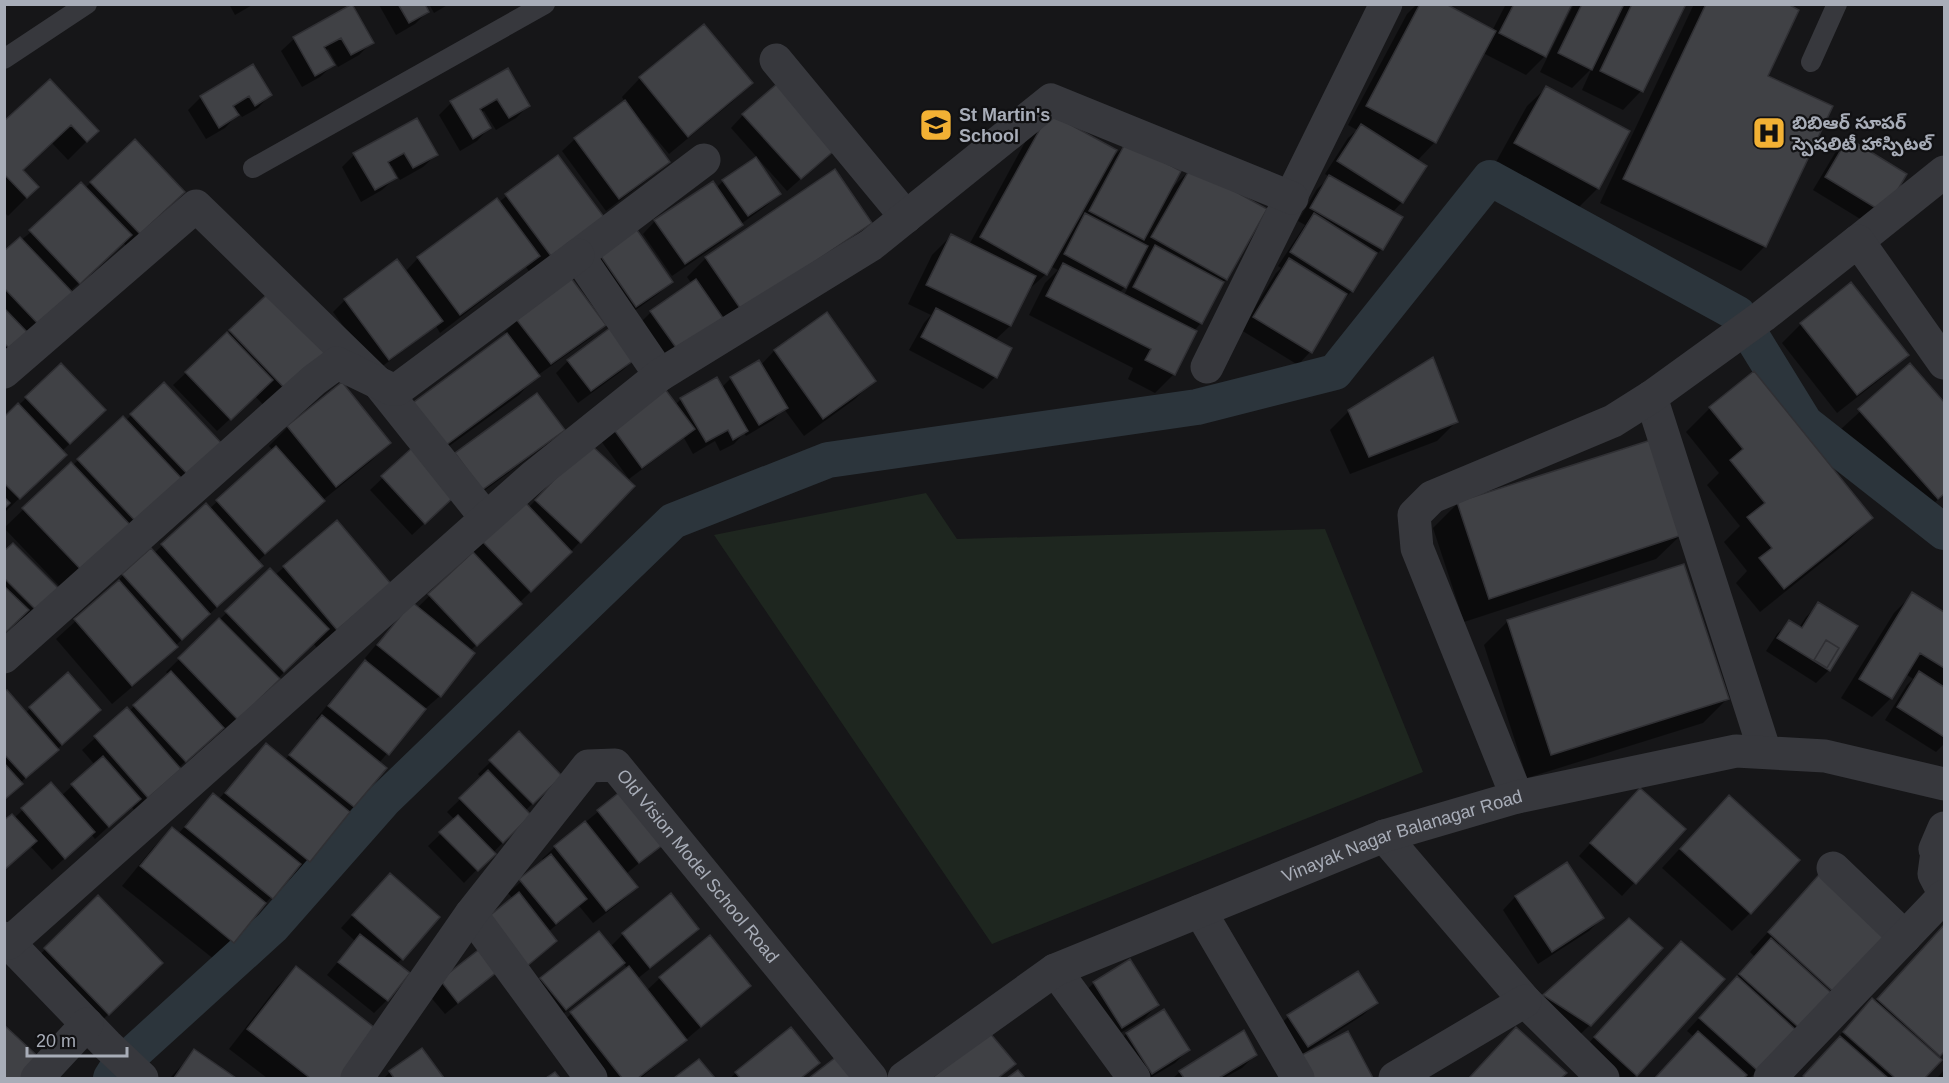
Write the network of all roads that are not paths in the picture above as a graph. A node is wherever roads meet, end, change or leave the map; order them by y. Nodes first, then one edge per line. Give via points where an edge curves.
1 (87, 4) edge
2 (545, 4) edge
3 (1386, 4) edge
4 (1837, 4) edge
5 (62, 11) edge
6 (4, 59) edge
7 (776, 60) dead end
8 (1811, 62) dead end
9 (704, 160) dead end
10 (253, 168) dead end
11 (1944, 172) edge
12 (1292, 198) junction
13 (906, 217) junction
14 (1858, 241) junction
15 (578, 255) junction
16 (1944, 363) edge
17 (1207, 368) dead end
18 (4, 372) edge
19 (660, 375) junction
20 (380, 385) junction
21 (1651, 397) junction
22 (486, 518) junction
23 (4, 657) edge
24 (1765, 752) junction
25 (1944, 784) edge
26 (1517, 797) junction
27 (1944, 828) edge
28 (1384, 836) junction
29 (1833, 868) dead end
30 (1944, 894) edge
31 (1200, 911) junction
32 (471, 914) junction
33 (1905, 937) junction
34 (7, 940) edge
35 (1055, 970) junction
36 (1525, 1001) junction
37 (97, 1035) junction
38 (37, 1078) edge
39 (142, 1078) edge
40 (357, 1078) edge
41 (591, 1078) edge
42 (871, 1078) edge
43 (904, 1078) edge
44 (1134, 1078) edge
45 (1298, 1078) edge
46 (1395, 1078) edge
47 (1602, 1078) edge
48 (1770, 1078) edge

1 - 5 lane
2 - 10 lane
3 - 12 street
4 - 8 lane
5 - 6 lane
7 - 13 street
9 - 15 street
11 - 14 street
12 - 13 street via 1051,100
12 - 17 street
13 - 19 street via 871,245
14 - 16 street
14 - 21 street
15 - 19 street
15 - 20 street via 398,389
18 - 20 street via 196,206
19 - 22 street
20 - 22 street
20 - 23 street via 337,363
21 - 24 street
21 - 26 street via 1613,421 1432,497 1414,515 1418,548
22 - 34 street
24 - 25 street, Vinayak Nagar Balanagar Road via 1825,756
24 - 26 street, Vinayak Nagar Balanagar Road via 1736,750
26 - 28 street, Vinayak Nagar Balanagar Road
27 - 30 street via 1935,849 1934,874
28 - 31 street, Vinayak Nagar Balanagar Road
28 - 36 street
29 - 33 street
30 - 33 street
31 - 35 street, Vinayak Nagar Balanagar Road
31 - 45 street
32 - 40 street
32 - 41 street
32 - 42 street, Old Vision Model School Road via 588,766 615,765
33 - 48 street
34 - 37 street
35 - 43 street, Vinayak Nagar Balanagar Road
35 - 44 street
36 - 46 street
36 - 47 street
37 - 38 street
37 - 39 street

